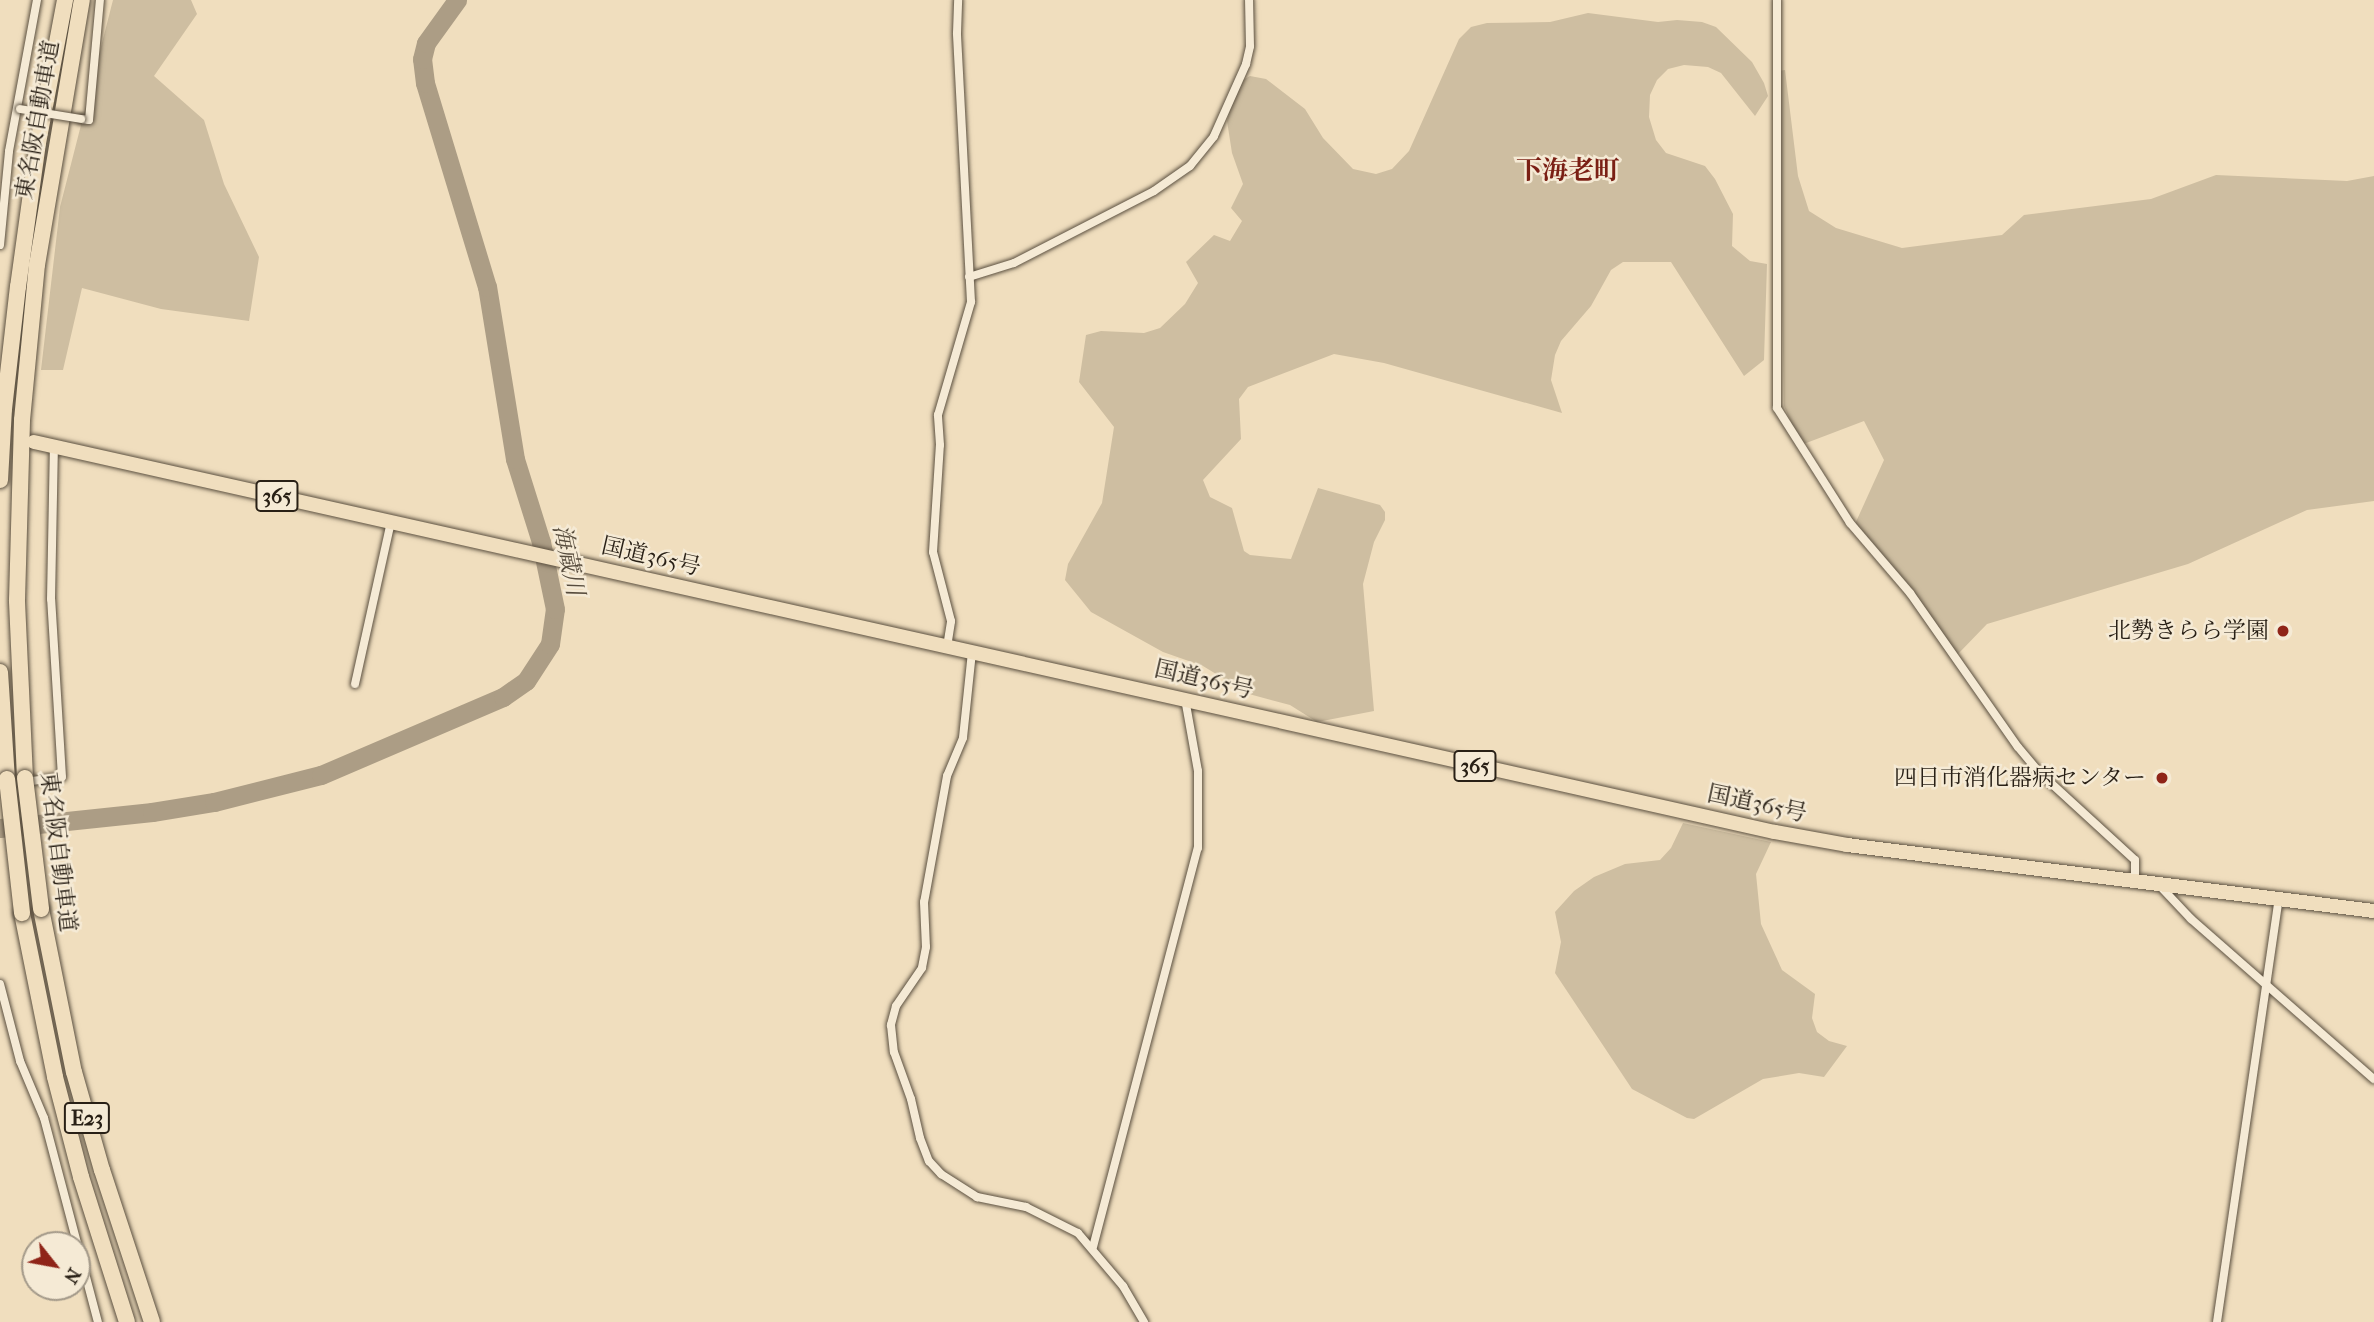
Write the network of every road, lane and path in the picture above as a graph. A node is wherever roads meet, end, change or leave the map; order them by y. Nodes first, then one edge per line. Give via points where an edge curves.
1 (37, 0) edge
2 (65, 0) edge
3 (82, 0) edge
4 (100, 0) edge
5 (958, 0) edge
6 (1249, 0) edge
7 (1777, 0) edge
8 (18, 109) junction
9 (0, 245) edge
10 (968, 277) junction
11 (34, 442) dead end
12 (54, 446) junction
13 (0, 481) edge
14 (391, 522) junction
15 (947, 647) junction
16 (972, 652) junction
17 (0, 672) edge
18 (355, 684) dead end
19 (1185, 699) junction
20 (3, 782) edge
21 (2134, 879) junction
22 (2156, 881) junction
23 (2278, 897) junction
24 (2374, 911) edge
25 (2264, 983) junction
26 (0, 984) edge
27 (2374, 1079) edge
28 (1093, 1247) junction
29 (98, 1322) edge
30 (127, 1322) edge
31 (152, 1322) edge
32 (1144, 1322) edge
33 (2217, 1322) edge

1 - 8 street
2 - 13 highway, 東名阪自動車道 via 18,286
3 - 31 highway, 東名阪自動車道 / E23, bridge via 37,265 22,420 17,600 25,778 41,909 74,1072
4 - 8 street, bridge via 89,120
5 - 10 street
6 - 10 street via 1246,64 1214,136 1190,166 1154,191 1014,263
7 - 21 street via 1777,408 1839,507 1910,593 2018,747 2040,774 2135,860
8 - 9 street
10 - 15 street via 971,302 938,415 933,552 951,621
11 - 12 highway, 国道365号 / 365
12 - 14 highway, 国道365号 / 365
12 - 20 street via 51,599 62,777
14 - 15 highway, 国道365号 / 365
14 - 18 street
15 - 16 highway, 国道365号 / 365
16 - 19 highway, 国道365号 / 365
16 - 28 street via 962,738 947,776 924,902 922,968 896,1006 891,1025 894,1052 920,1138 929,1161 941,1174 977,1197 1048,1216
17 - 20 highway, 東名阪自動車道 / E23
19 - 21 highway, 国道365号 / 365 via 1776,832 1847,845
19 - 28 street via 1198,771 1198,848
20 - 30 highway, 東名阪自動車道 / E23, bridge via 22,913 55,1077
21 - 22 highway, 国道365号 / 365
22 - 23 highway, 国道365号 / 365
22 - 25 street via 2191,919
23 - 24 highway, 国道365号 / 365
23 - 25 street
25 - 27 street
25 - 33 street
26 - 29 street via 20,1062 44,1118
28 - 32 street

